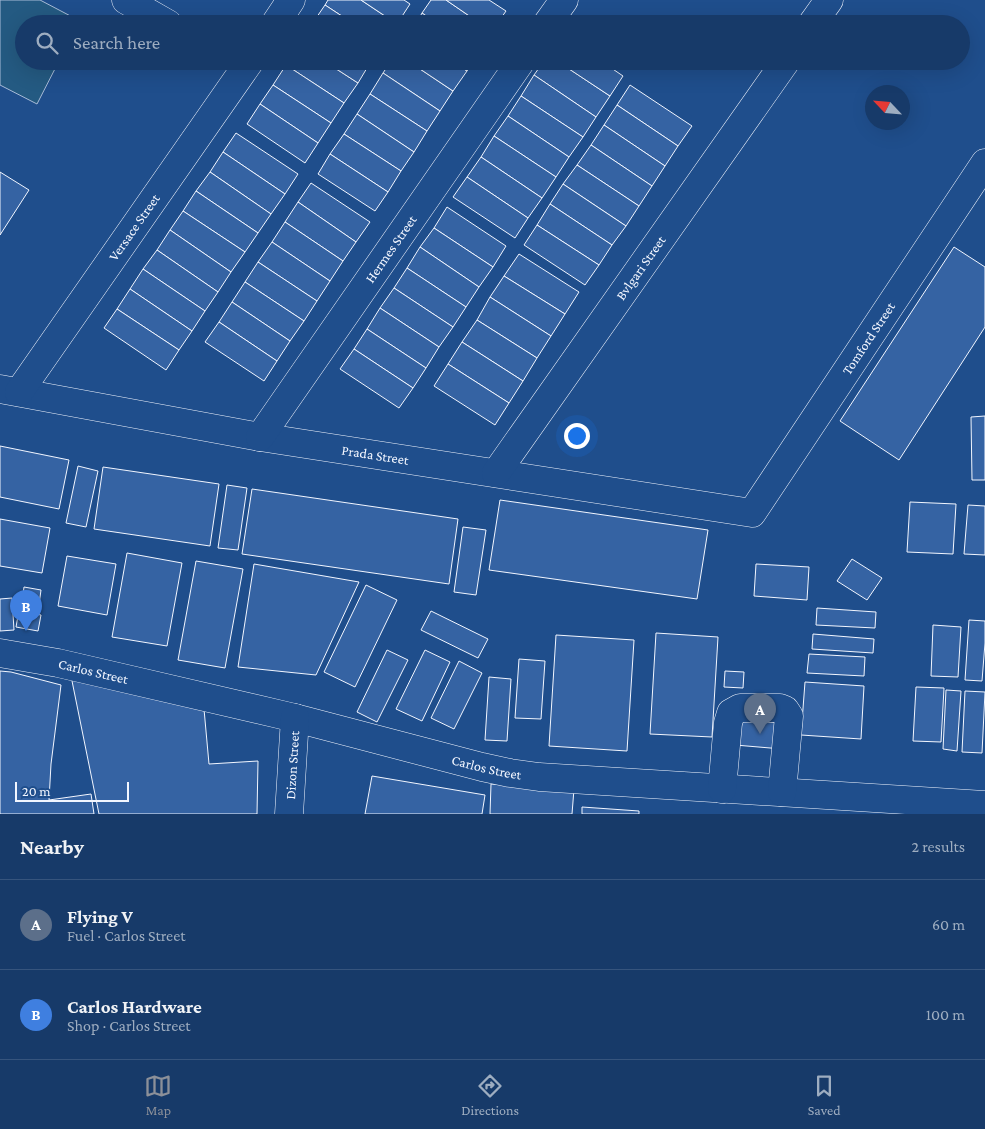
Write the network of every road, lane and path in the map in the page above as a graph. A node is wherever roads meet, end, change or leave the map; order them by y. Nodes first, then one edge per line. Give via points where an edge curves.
1 (126, 0) edge
2 (291, 0) edge
3 (564, 0) edge
4 (829, 0) edge
5 (152, 15) edge
6 (281, 15) edge
7 (553, 15) edge
8 (818, 15) edge
9 (240, 70) edge
10 (515, 70) edge
11 (780, 70) edge
12 (985, 163) edge
13 (9, 391) edge
14 (260, 437) junction
15 (496, 473) junction
16 (752, 513) joint
17 (0, 653) edge
18 (295, 718) junction
19 (722, 789) junction
20 (782, 792) junction
21 (985, 805) edge
22 (289, 814) edge

1 - 5 street
2 - 6 street
3 - 7 street
4 - 8 street
9 - 13 street, Versace Street
10 - 14 street, Hermes Street
11 - 15 street, Bvlgari Street
12 - 16 street, Tomford Street
13 - 14 street, Prada Street
14 - 15 street, Prada Street
15 - 16 street, Prada Street
17 - 18 street, Carlos Street via 58,663
18 - 19 street, Carlos Street via 510,774
18 - 22 street, Dizon Street
19 - 20 street, Carlos Street
19 - 20 street via 731,713 740,708 780,708 789,716
20 - 21 street, Carlos Street

